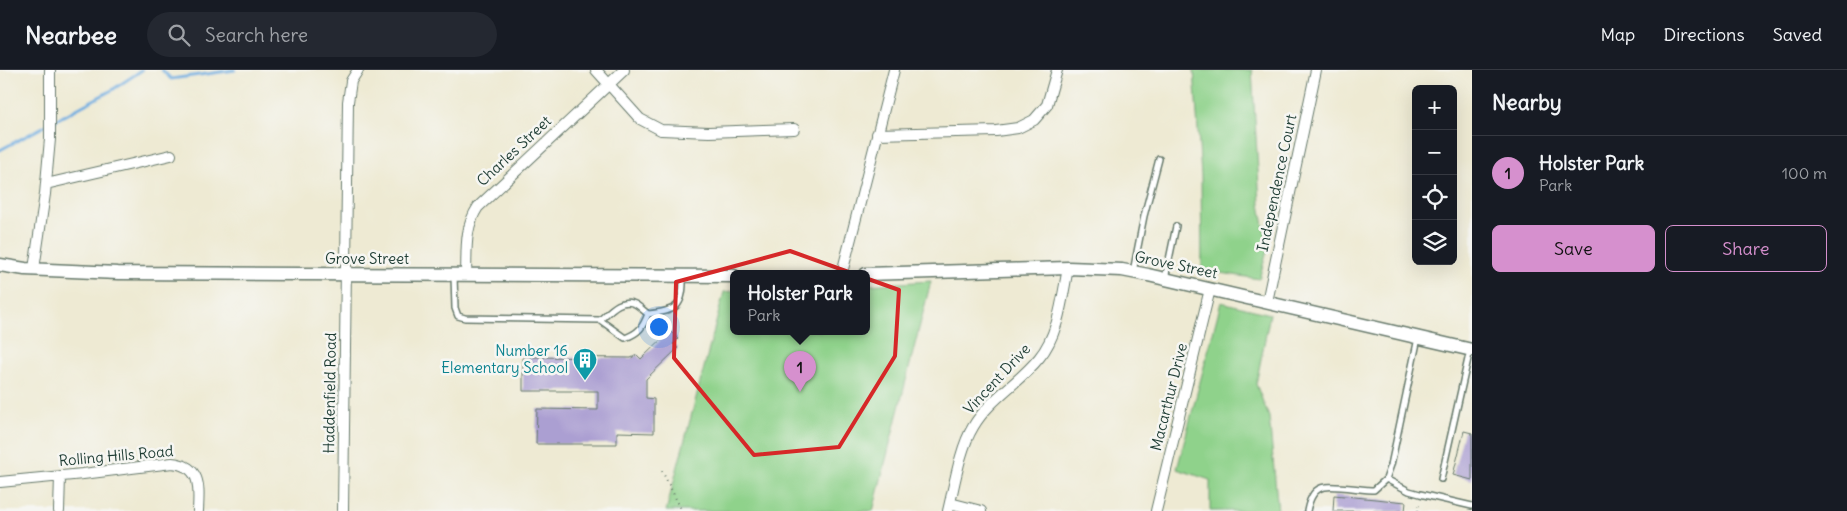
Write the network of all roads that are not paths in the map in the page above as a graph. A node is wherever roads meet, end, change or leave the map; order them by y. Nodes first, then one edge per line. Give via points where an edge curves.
1 (50, 70) edge
2 (358, 70) edge
3 (596, 70) edge
4 (624, 70) edge
5 (894, 70) edge
6 (1057, 70) edge
7 (1316, 70) edge
8 (609, 84) junction
9 (794, 129) dead end
10 (877, 134) junction
11 (171, 154) dead end
12 (1160, 159) dead end
13 (46, 184) junction
14 (1176, 226) dead end
15 (0, 265) edge
16 (1068, 268) junction
17 (34, 269) junction
18 (843, 270) edge
19 (1133, 272) junction
20 (870, 274) edge
21 (346, 275) junction
22 (460, 275) junction
23 (683, 276) junction
24 (730, 276) edge
25 (1165, 279) junction
26 (1210, 289) junction
27 (1267, 302) junction
28 (648, 314) junction
29 (600, 320) junction
30 (1418, 338) junction
31 (1471, 350) edge
32 (60, 476) junction
33 (1386, 479) junction
34 (1441, 479) dead end
35 (0, 482) edge
36 (1472, 506) edge
37 (949, 507) edge
38 (59, 511) edge
39 (198, 511) edge
40 (343, 511) edge
41 (980, 511) edge
42 (1156, 511) edge
43 (1307, 511) edge

1 - 13 street
2 - 21 street, Haddenfield Road via 351,81 348,102
3 - 8 street
4 - 8 street, Charles Street
5 - 10 street
6 - 10 street via 1047,105 1026,125 1008,130
7 - 27 street, Independence Court
8 - 9 street via 640,119 661,130
8 - 22 street, Charles Street via 478,206 467,229
10 - 18 street
11 - 13 street
12 - 19 lane
13 - 17 street
14 - 25 lane
15 - 17 street, Grove Street
16 - 19 street, Grove Street
16 - 20 street, Grove Street
16 - 37 street, Vincent Drive via 1050,342 968,434
17 - 21 street, Grove Street via 118,274
19 - 25 street, Grove Street
21 - 22 street, Grove Street
21 - 40 street, Haddenfield Road
22 - 23 street, Grove Street
22 - 29 lane via 455,308 458,316
23 - 24 street, Grove Street
23 - 28 lane via 684,294 676,306
25 - 26 street, Grove Street
26 - 27 street, Grove Street
26 - 42 street, Macarthur Drive
27 - 30 street, Grove Street
28 - 29 lane via 635,303 626,302 615,306
28 - 29 lane via 636,334 625,338
30 - 31 street, Grove Street
30 - 33 lane
31 - 34 lane
32 - 35 street, Rolling Hills Road
32 - 38 street
32 - 39 street, Rolling Hills Road via 181,464 194,473 198,481
33 - 36 lane via 1409,491
33 - 43 lane via 1374,490 1325,486 1308,503
37 - 41 street

